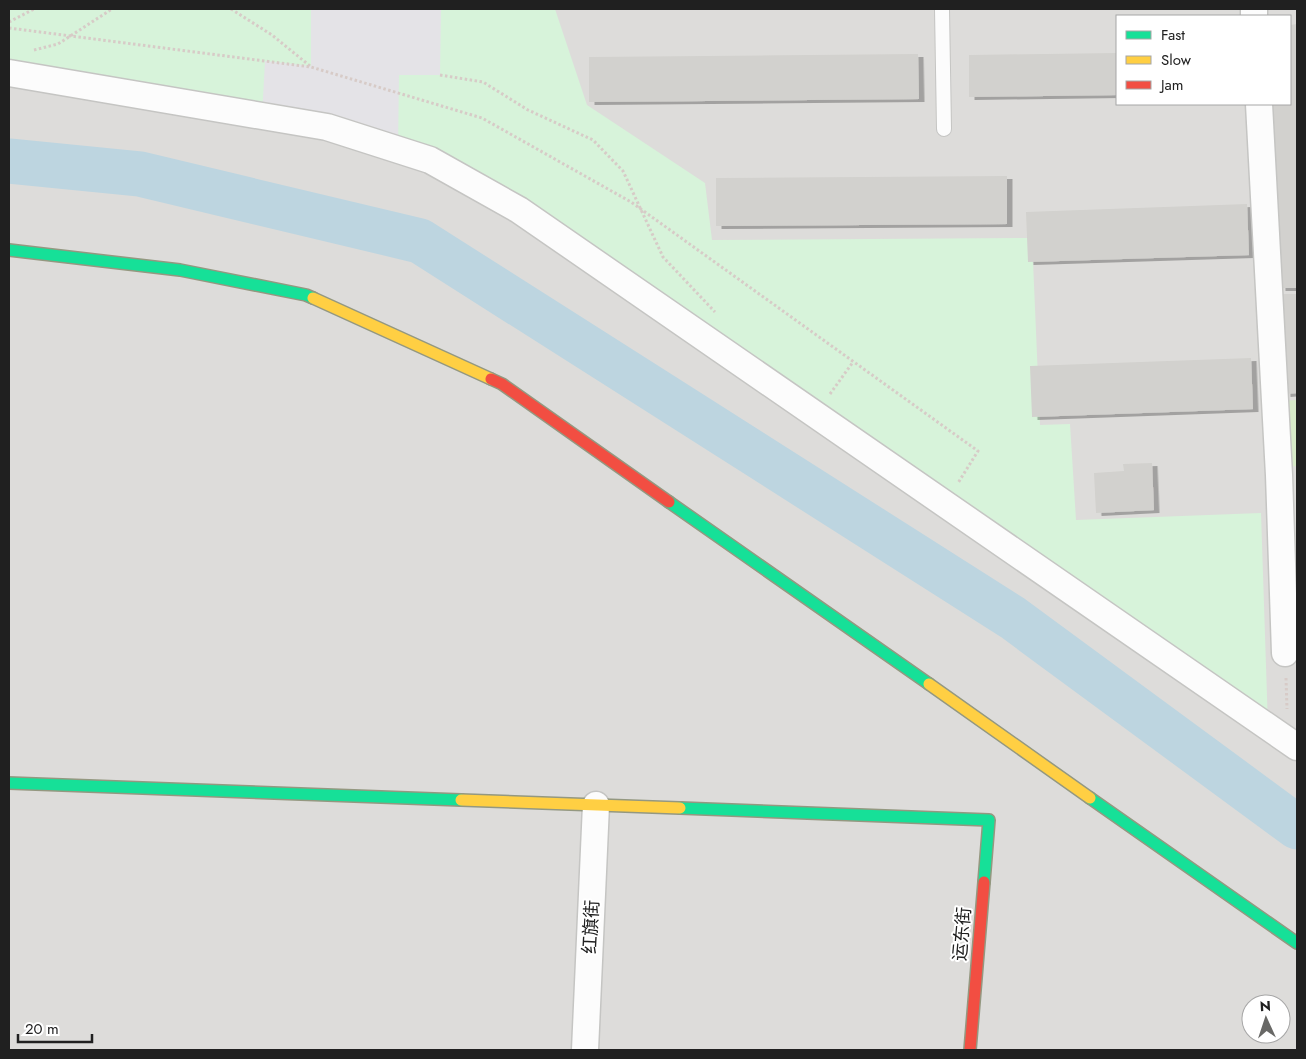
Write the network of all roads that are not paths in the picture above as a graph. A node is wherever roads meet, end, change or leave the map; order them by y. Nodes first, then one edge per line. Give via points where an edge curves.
1 (942, 9) edge
2 (9, 73) edge
3 (1259, 105) edge
4 (944, 128) dead end
5 (9, 250) edge
6 (1288, 475) edge
7 (1285, 652) road end
8 (1293, 744) edge
9 (9, 782) edge
10 (596, 805) junction
11 (1297, 943) edge
12 (585, 1050) edge
13 (970, 1050) edge

1 - 4 lane
2 - 8 street via 327,127 430,160 519,210
3 - 6 street
5 - 11 street via 180,270 306,295 502,384
6 - 7 street
9 - 10 street
10 - 12 street, 红旗街
10 - 13 street, 运东街 via 989,820

